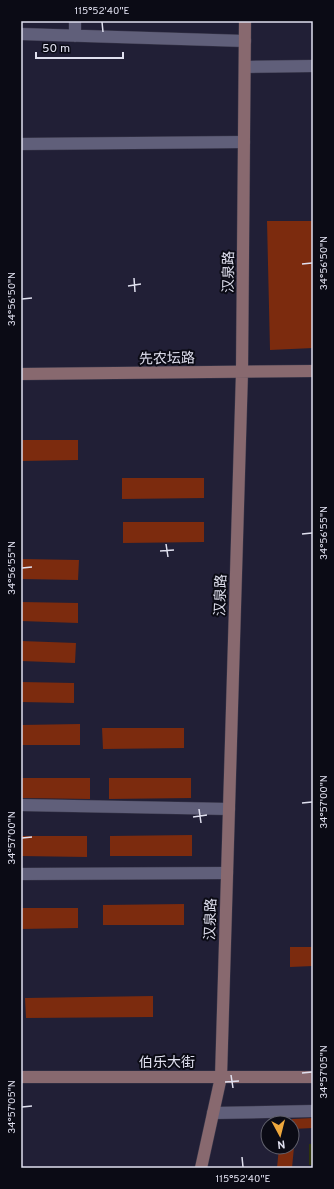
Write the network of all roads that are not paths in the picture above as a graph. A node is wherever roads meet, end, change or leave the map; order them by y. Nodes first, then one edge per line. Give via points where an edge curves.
1 (75, 21) edge
2 (245, 21) edge
3 (21, 34) edge
4 (75, 36) junction
5 (245, 41) junction
6 (313, 66) edge
7 (245, 67) junction
8 (244, 142) junction
9 (21, 144) edge
10 (313, 371) edge
11 (242, 372) junction
12 (21, 374) edge
13 (21, 805) edge
14 (229, 809) junction
15 (227, 873) junction
16 (21, 874) edge
17 (21, 1077) edge
18 (221, 1077) junction
19 (313, 1077) edge
20 (313, 1111) edge
21 (213, 1113) junction
22 (201, 1168) edge

1 - 4 street
2 - 5 street, 汉泉路
3 - 4 street
4 - 5 street
5 - 7 street, 汉泉路
6 - 7 street
7 - 8 street, 汉泉路
8 - 9 street
8 - 11 street, 汉泉路
10 - 11 street, 先农坛路
11 - 12 street, 先农坛路
11 - 14 street, 汉泉路
13 - 14 street
14 - 15 street, 汉泉路
15 - 16 street
15 - 18 street, 汉泉路
17 - 18 street, 伯乐大街
18 - 19 street, 伯乐大街
18 - 21 street, 汉泉路
20 - 21 street
21 - 22 street, 汉泉路

